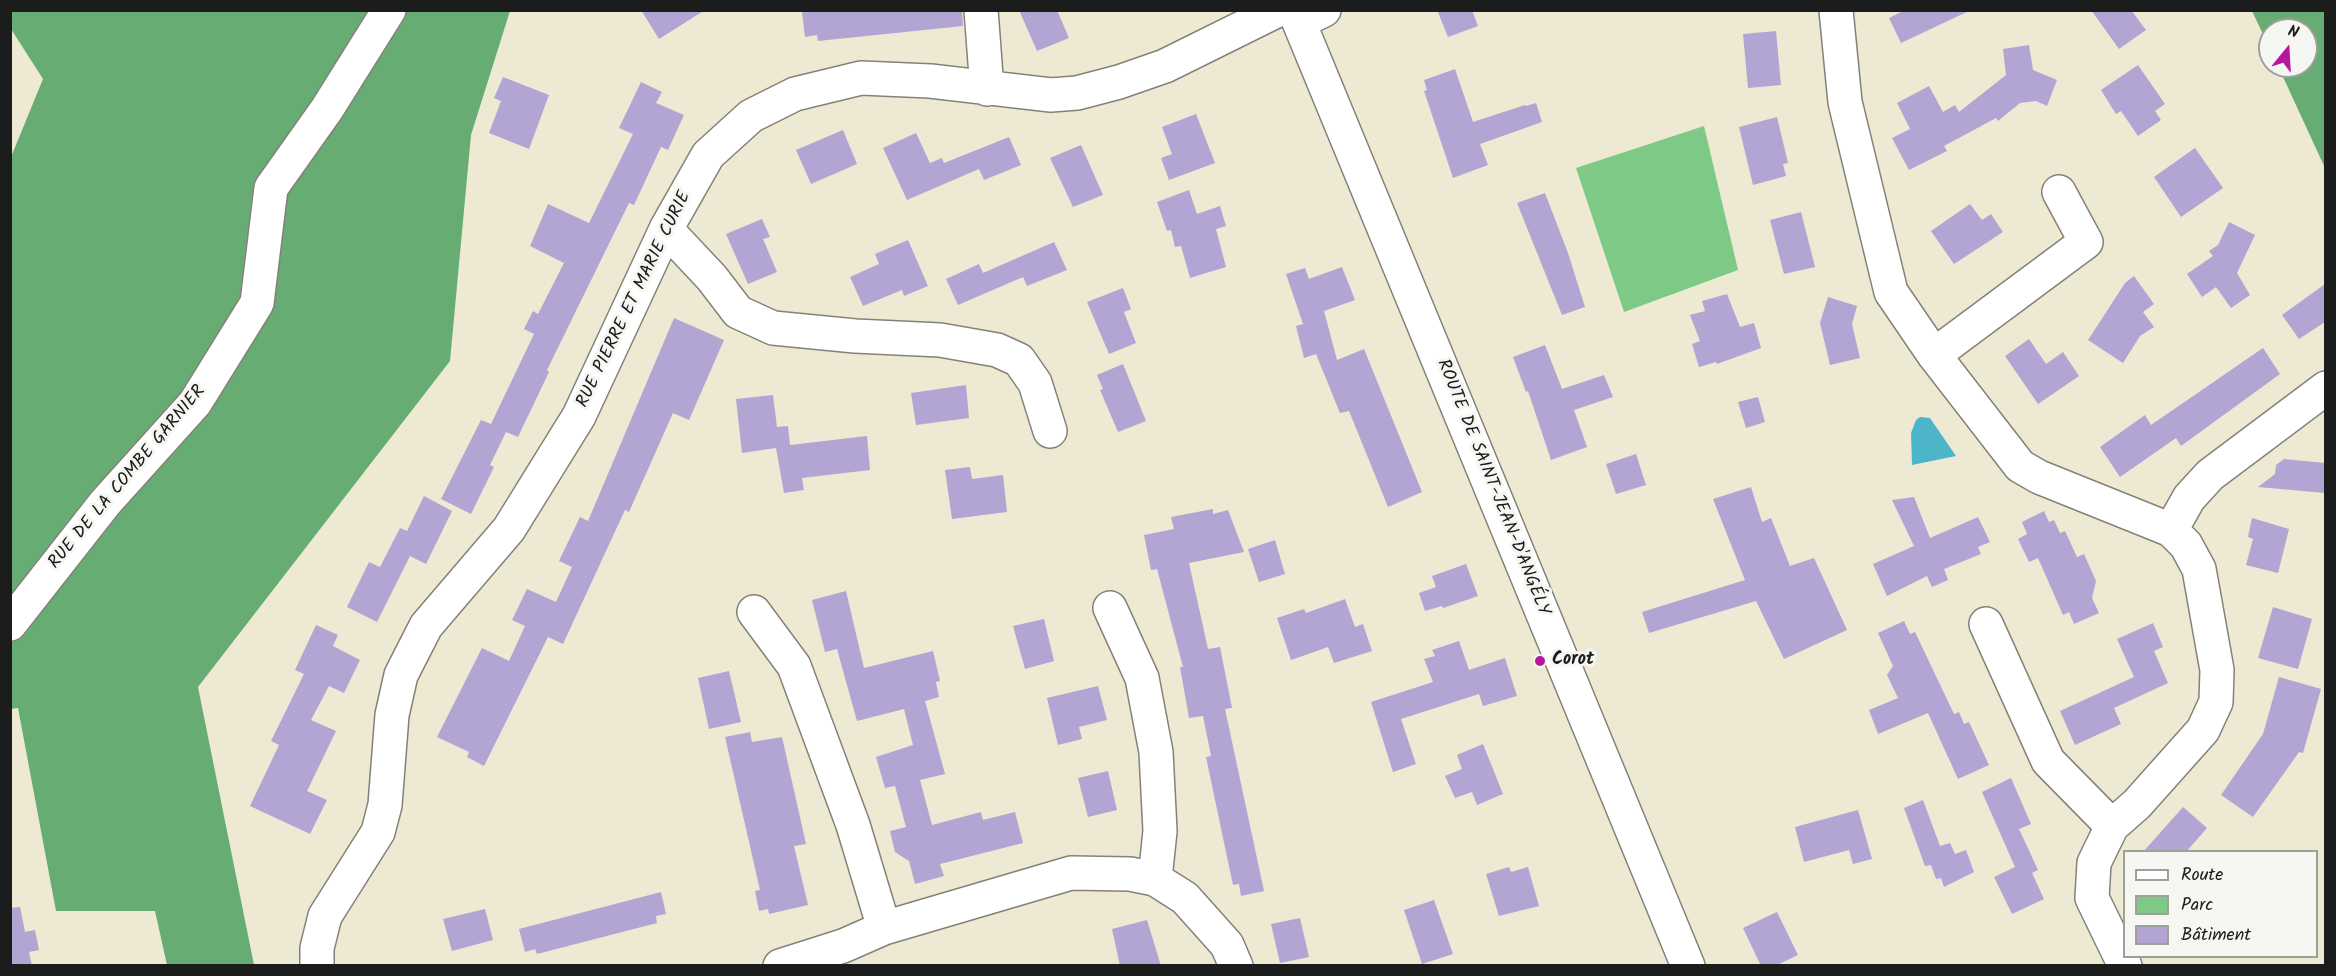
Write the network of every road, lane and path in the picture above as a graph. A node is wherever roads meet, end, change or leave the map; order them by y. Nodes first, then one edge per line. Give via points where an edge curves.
1 (389, 10) edge
2 (981, 10) edge
3 (1836, 10) edge
4 (1299, 13) edge
5 (987, 89) junction
6 (2059, 192) dead end
7 (666, 229) junction
8 (1934, 355) junction
9 (2325, 388) edge
10 (1050, 431) dead end
11 (2171, 530) junction
12 (1110, 608) dead end
13 (754, 612) dead end
14 (10, 624) edge
15 (1986, 624) dead end
16 (2112, 826) junction
17 (1155, 879) junction
18 (884, 928) junction
19 (844, 956) edge
20 (317, 957) edge
21 (780, 966) edge
22 (1236, 966) edge
23 (1688, 966) edge
24 (2125, 966) edge

1 - 14 street, RUE DE LA COMBE GARNIER via 327,109 271,188 257,303 251,313 195,403 105,503
2 - 5 street
3 - 8 street via 1845,102 1891,292
4 - 5 street, RUE PIERRE ET MARIE CURIE via 1165,66 1077,93 1051,95
4 - 23 street, ROUTE DE SAINT-JEAN-D'ANGÉLY
5 - 7 street, RUE PIERRE ET MARIE CURIE via 930,81 861,78 795,94 751,116 708,155
6 - 8 street via 2086,242
7 - 10 street via 738,312 773,328 940,340 997,350 1019,360 1035,383
7 - 20 street, RUE PIERRE ET MARIE CURIE via 579,416 509,528 426,626 401,675 392,715 385,805 378,832 325,916
8 - 11 street via 2020,466
9 - 11 street via 2210,475 2189,498
11 - 16 street via 2186,545 2199,568 2217,670 2216,702 2202,730 2137,804
12 - 17 street via 1142,678 1156,752 1160,831
13 - 18 street via 794,666 853,825
15 - 16 street via 2048,761
16 - 24 street via 2094,863 2092,898
17 - 18 street via 1130,874 1071,873
17 - 22 street via 1185,898 1227,945
18 - 19 street
19 - 21 street

